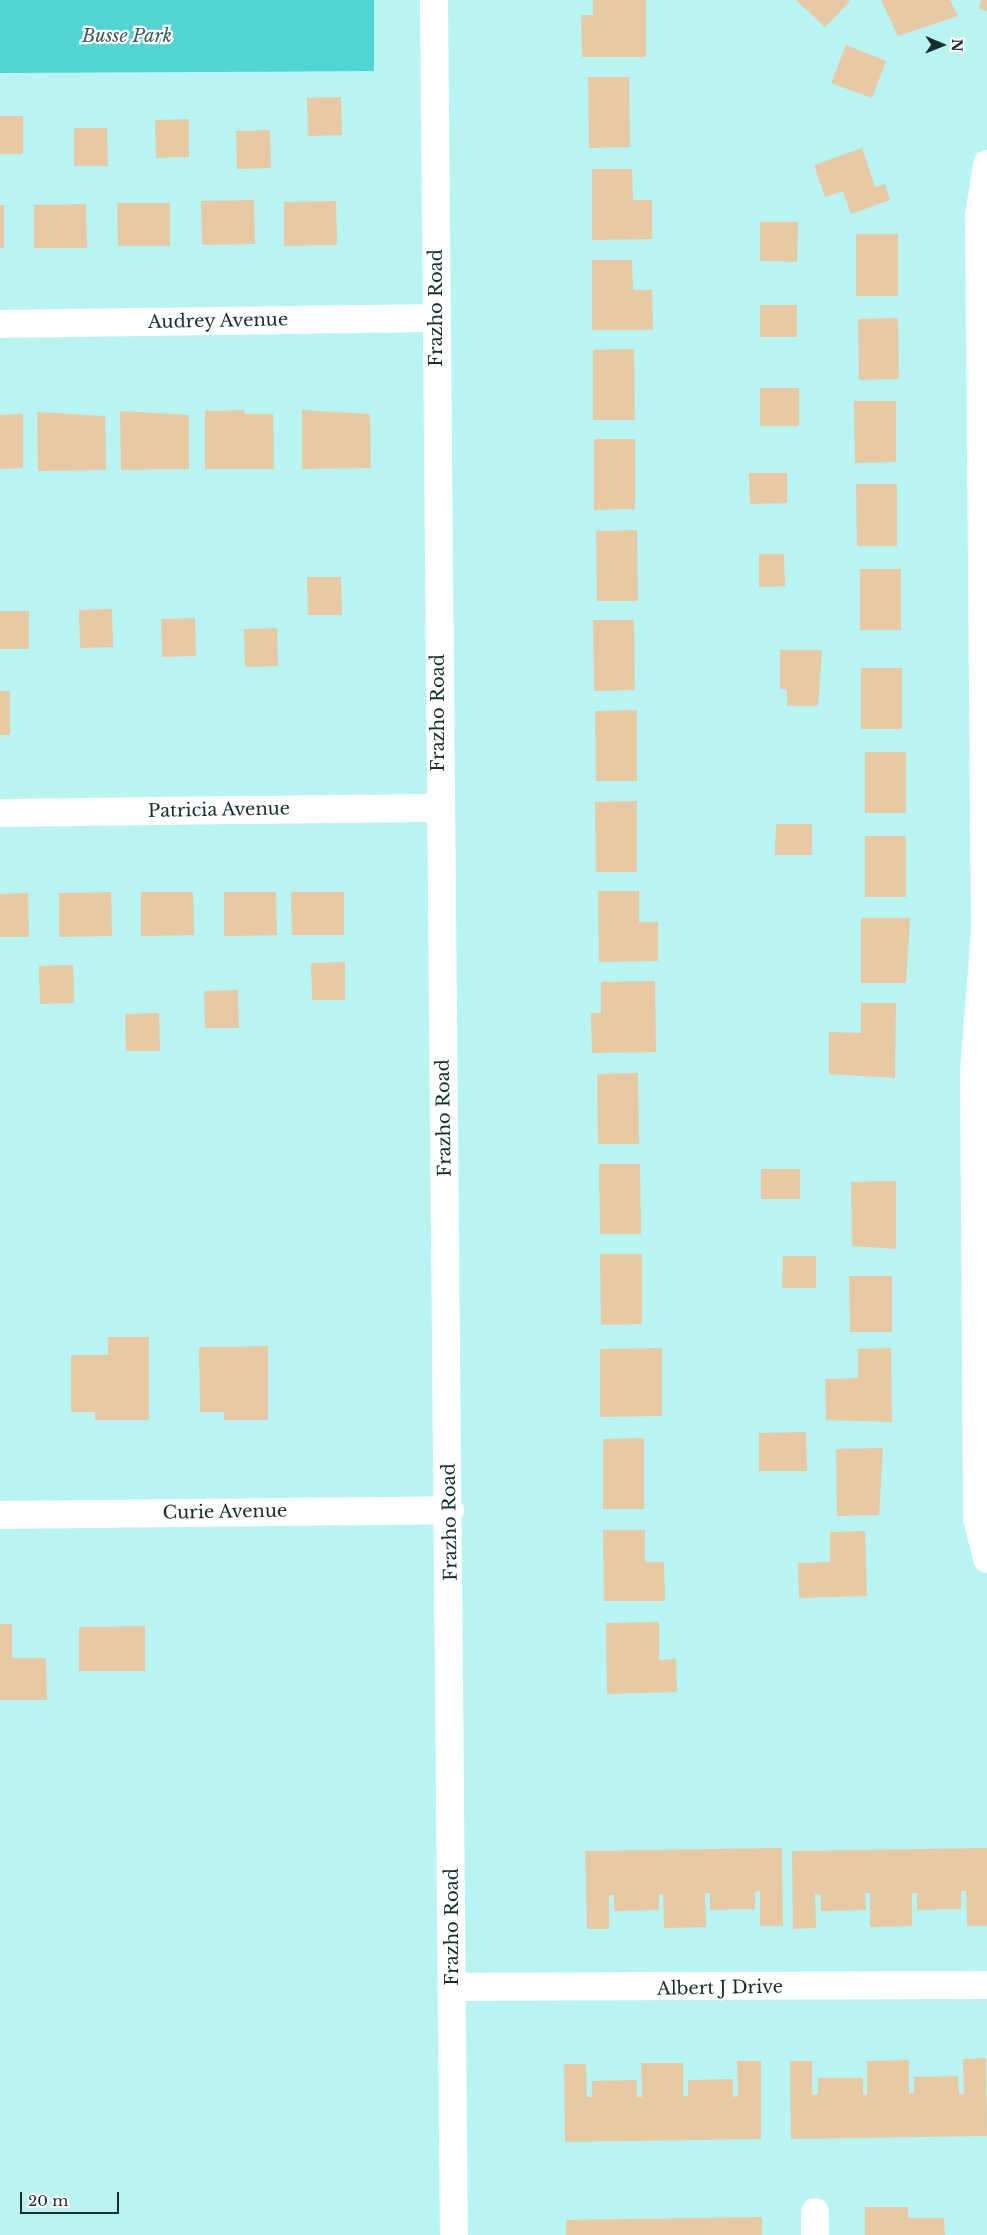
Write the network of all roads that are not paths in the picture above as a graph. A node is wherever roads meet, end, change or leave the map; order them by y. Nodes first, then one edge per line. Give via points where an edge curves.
1 (434, 0) edge
2 (987, 164) edge
3 (436, 318) junction
4 (0, 324) edge
5 (985, 614) edge
6 (438, 808) junction
7 (0, 813) edge
8 (450, 1510) junction
9 (0, 1514) edge
10 (986, 1558) edge
11 (987, 1985) edge
12 (452, 1987) junction
13 (454, 2235) edge

1 - 3 street, Frazho Road
2 - 5 street via 979,216
3 - 4 street, Audrey Avenue
3 - 6 street, Frazho Road
5 - 10 street via 985,932 974,1073 977,1518
6 - 7 street, Patricia Avenue
6 - 8 street, Frazho Road
8 - 9 street, Curie Avenue
8 - 12 street, Frazho Road
11 - 12 street, Albert J Drive
12 - 13 street, Frazho Road

